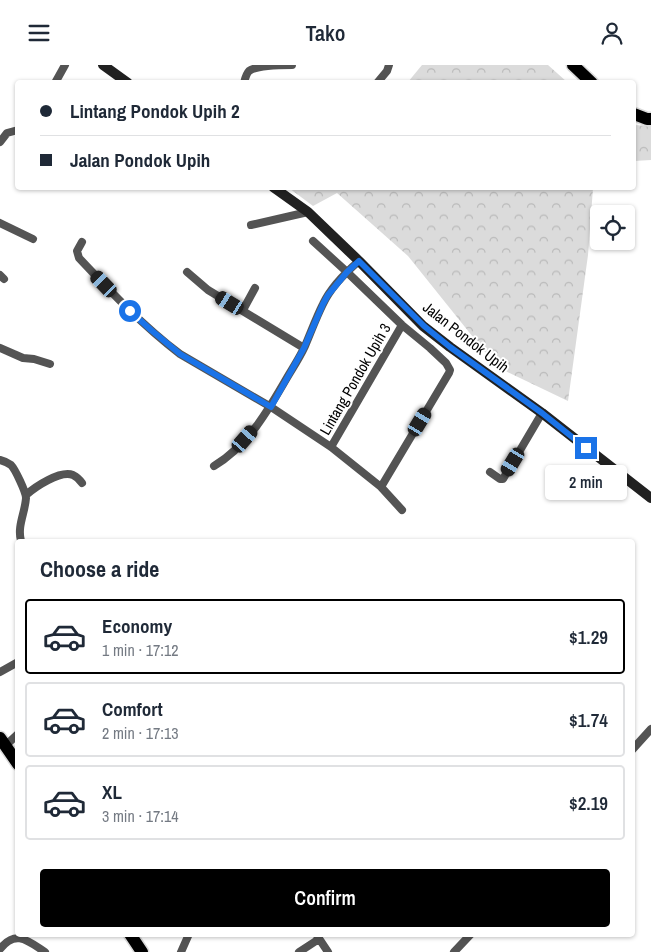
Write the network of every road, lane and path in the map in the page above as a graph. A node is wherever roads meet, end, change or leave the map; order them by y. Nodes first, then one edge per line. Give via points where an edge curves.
1 (65, 65) edge
2 (103, 65) edge
3 (292, 65) edge
4 (389, 65) edge
5 (573, 65) edge
6 (57, 80) edge
7 (124, 80) edge
8 (245, 80) edge
9 (380, 80) edge
10 (589, 80) edge
11 (636, 114) edge
12 (651, 119) edge
13 (15, 131) edge
14 (0, 142) edge
15 (278, 190) edge
16 (308, 212) junction
17 (0, 223) edge
18 (251, 225) dead end
19 (33, 239) dead end
20 (313, 241) dead end
21 (82, 242) dead end
22 (359, 261) junction
23 (187, 272) dead end
24 (347, 272) junction
25 (255, 288) dead end
26 (243, 311) junction
27 (402, 325) junction
28 (0, 348) edge
29 (304, 348) junction
30 (50, 364) dead end
31 (271, 407) junction
32 (542, 413) junction
33 (331, 447) junction
34 (0, 460) edge
35 (214, 466) dead end
36 (490, 472) dead end
37 (82, 483) dead end
38 (381, 487) junction
39 (26, 495) junction
40 (651, 498) edge
41 (402, 510) dead end
42 (21, 539) edge
43 (15, 664) edge
44 (0, 673) edge
45 (651, 729) edge
46 (15, 736) edge
47 (3, 742) edge
48 (635, 747) edge
49 (15, 760) edge
50 (132, 937) edge
51 (188, 937) edge
52 (316, 937) edge
53 (318, 937) edge
54 (468, 937) edge
55 (0, 949) edge
56 (45, 952) edge
57 (142, 952) edge
58 (181, 952) edge
59 (299, 952) edge
60 (328, 952) edge
61 (454, 952) edge

1 - 6 street
2 - 7 main road
3 - 8 street via 253,68
4 - 9 street
5 - 10 main road
11 - 12 main road
13 - 14 street
15 - 16 main road, Jalan Pondok Upih
16 - 18 street
16 - 22 main road, Jalan Pondok Upih
17 - 19 street
20 - 24 street
21 - 31 street via 77,251 78,258 151,330 180,354
22 - 24 street
22 - 32 main road, Jalan Pondok Upih via 424,326
23 - 26 street
24 - 27 street
24 - 29 street via 328,295
25 - 26 street
26 - 29 street
27 - 33 street, Lintang Pondok Upih 3
27 - 38 street via 450,370
28 - 30 street via 22,358
29 - 31 street
31 - 33 street
31 - 35 street via 237,448
32 - 36 street via 503,479
32 - 40 main road, Jalan Pondok Upih
33 - 38 street
34 - 39 street via 13,468
37 - 39 street via 74,475 65,475 47,480
38 - 41 street
39 - 42 street
43 - 44 street
45 - 48 street
46 - 47 street
47 - 49 main road
50 - 57 main road
51 - 58 street
52 - 59 street
53 - 60 street
54 - 61 street
55 - 56 street via 9,940 21,938

